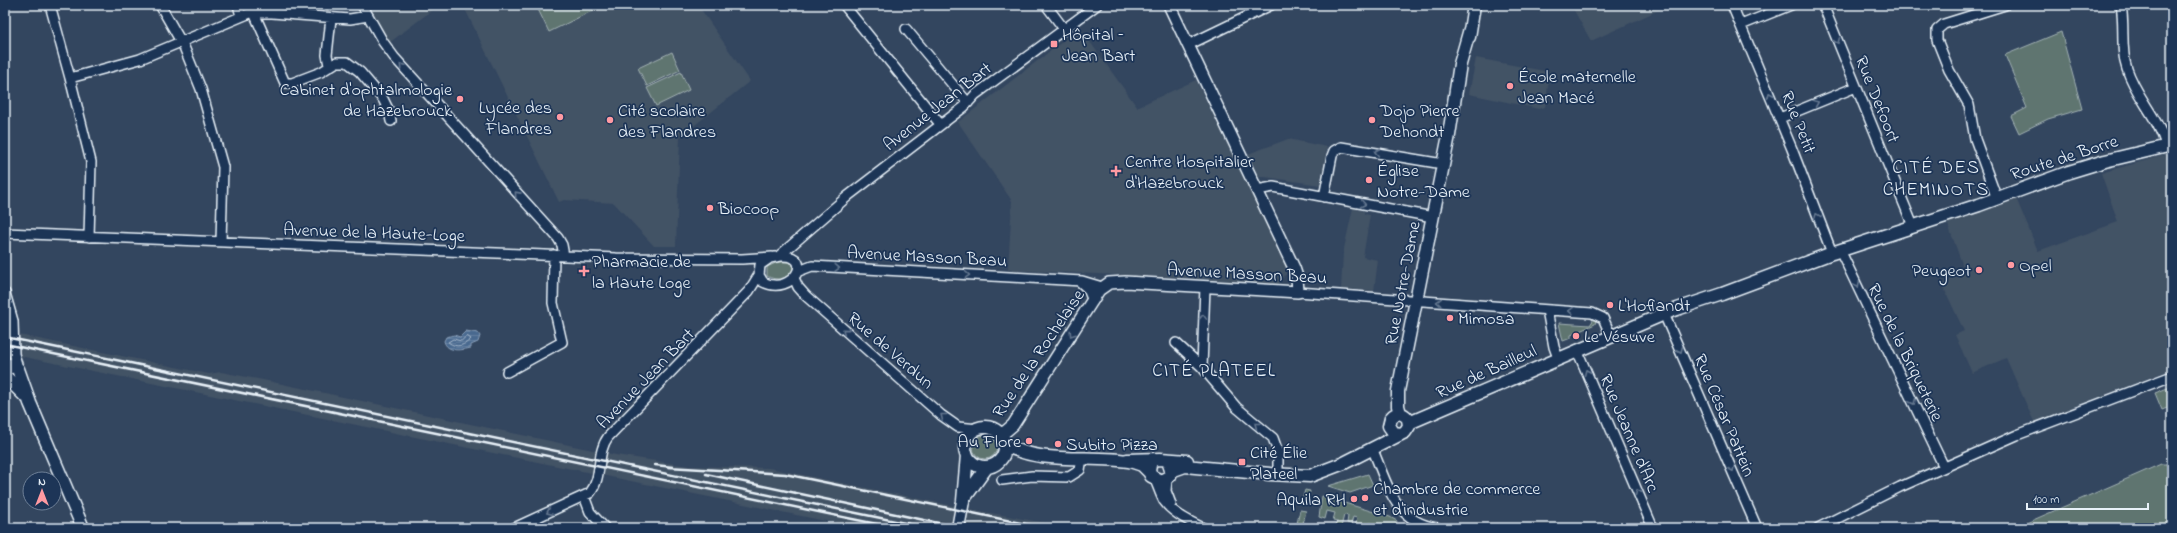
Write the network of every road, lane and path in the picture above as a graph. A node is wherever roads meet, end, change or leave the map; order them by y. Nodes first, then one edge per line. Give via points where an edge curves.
1 (50, 5) edge
2 (160, 5) edge
3 (238, 5) edge
4 (362, 5) edge
5 (844, 5) edge
6 (1046, 5) edge
7 (1097, 5) edge
8 (1169, 5) edge
9 (1271, 5) edge
10 (1474, 5) edge
11 (1732, 5) edge
12 (1790, 5) edge
13 (1823, 5) edge
14 (2005, 5) edge
15 (2121, 5) edge
16 (254, 12) junction
17 (242, 16) junction
18 (368, 16) junction
19 (331, 18) junction
20 (1741, 25) junction
21 (906, 28) dead end
22 (1064, 29) junction
23 (182, 41) junction
24 (1188, 44) junction
25 (329, 65) junction
26 (70, 78) junction
27 (1856, 86) junction
28 (968, 103) junction
29 (1780, 118) junction
30 (391, 121) dead end
31 (940, 124) junction
32 (2169, 145) edge
33 (1443, 164) junction
34 (1257, 190) junction
35 (1324, 196) junction
36 (1997, 199) junction
37 (1433, 217) junction
38 (1913, 226) junction
39 (5, 233) edge
40 (89, 237) junction
41 (802, 237) junction
42 (221, 242) junction
43 (1836, 251) junction
44 (554, 255) junction
45 (564, 256) junction
46 (776, 257) junction
47 (742, 259) junction
48 (796, 260) junction
49 (759, 272) junction
50 (797, 274) junction
51 (1078, 281) junction
52 (771, 284) junction
53 (1102, 287) junction
54 (1205, 287) junction
55 (749, 291) junction
56 (1298, 292) junction
57 (5, 293) edge
58 (1417, 300) junction
59 (1093, 301) junction
60 (1547, 310) junction
61 (1664, 314) junction
62 (1610, 336) junction
63 (1176, 343) dead end
64 (1577, 350) junction
65 (1558, 358) junction
66 (1202, 367) junction
67 (9, 372) edge
68 (507, 372) dead end
69 (2172, 376) edge
70 (1394, 419) junction
71 (1409, 423) junction
72 (978, 429) junction
73 (1401, 434) junction
74 (1002, 439) junction
75 (1372, 448) junction
76 (967, 455) junction
77 (1044, 456) junction
78 (1082, 458) junction
79 (998, 462) junction
80 (986, 467) junction
81 (1944, 467) junction
82 (1278, 469) junction
83 (1161, 470) junction
84 (1002, 480) dead end
85 (584, 496) junction
86 (963, 501) junction
87 (83, 528) edge
88 (514, 528) edge
89 (605, 528) edge
90 (958, 528) edge
91 (1203, 528) edge
92 (1437, 528) edge
93 (1653, 528) edge
94 (1757, 528) edge
95 (1818, 528) edge

1 - 26 street
2 - 23 street
3 - 17 street
4 - 18 street
5 - 31 street
6 - 22 street
7 - 22 street, Avenue Jean Bart
8 - 24 street
9 - 24 street
10 - 33 main road, Rue Notre-Dame via 1457,78
11 - 20 street, Rue Petit
12 - 20 street
13 -> 27 street, Rue Defoort
14 - 36 street via 1944,24 1938,28 1936,35 1949,70 1967,101 1975,139
15 - 32 street via 2126,66
16 - 17 street
16 - 19 street
16 - 25 street via 285,83 292,84 321,72
17 - 23 street
18 - 19 street via 354,19
45 -> 18 street via 560,241 394,57
19 - 25 street
29 -> 20 street, Rue Petit
21 - 28 street
22 - 28 street, Avenue Jean Bart via 975,95
23 - 26 street via 140,59
23 - 42 street via 200,89 223,167
24 - 34 street
25 - 30 street via 342,61 356,68 384,102
26 - 40 street via 91,162
29 -> 27 street
27 - 38 street, Rue Defoort
28 - 31 street, Avenue Jean Bart
43 -> 29 street, Rue Petit
31 - 41 street, Avenue Jean Bart via 848,196
32 - 36 main road, Route de Borre via 2076,169
33 -> 35 street via 1341,147 1334,151 1332,156
33 - 37 main road, Rue Notre-Dame
34 - 35 street via 1273,187
34 - 56 street via 1295,271
35 -> 37 street
36 - 38 main road, Route de Borre
37 - 58 main road, Rue Notre-Dame
38 - 43 main road, Route de Borre
39 - 40 street, Avenue de la Haute-Loge
40 - 42 street, Avenue de la Haute-Loge
41 - 46 street, Avenue Jean Bart
41 - 48 street via 796,250
42 - 44 street, Avenue de la Haute-Loge
43 - 61 main road
43 -> 81 street, Rue de la Briqueterie
44 - 45 street, Avenue de la Haute-Loge
44 - 68 street via 554,303 562,342
45 - 47 street, Avenue de la Haute-Loge
46 - 47 street, Avenue de la Haute-Loge
46 - 48 street via 790,256
46 - 49 street via 763,262
47 - 49 street via 754,264
48 - 50 street
49 - 52 street via 763,282
49 - 55 street, Avenue Jean Bart
50 -> 51 street, Avenue Masson Beau via 812,266
50 - 52 street via 784,284
72 -> 50 street, Rue de Verdun via 958,427 941,415 806,296 798,287
51 - 53 street, Avenue Masson Beau
51 - 59 street via 1087,287
52 - 55 street, Avenue Jean Bart
53 - 54 street, Avenue Masson Beau via 1120,282
53 - 59 street, Rue de la Rochelaise
54 - 56 street, Avenue Masson Beau
66 -> 54 street
55 - 85 street, Avenue Jean Bart via 608,437 593,488
56 - 58 street, Avenue Masson Beau
57 - 67 street via 14,328 14,354
60 -> 58 street, Avenue Masson Beau
58 - 70 main road, Rue Notre-Dame
59 -> 74 street, Rue de la Rochelaise
62 -> 60 street, Avenue Masson Beau via 1604,319 1597,314
60 - 65 street
61 - 62 main road, Rue de Bailleul
61 -> 94 street, Rue César Pattein
62 - 64 main road, Rue de Bailleul
63 - 66 street
64 - 65 main road, Rue de Bailleul
93 -> 64 street, Rue Jeanne d'Arc
65 - 71 main road, Rue de Bailleul
82 -> 66 street via 1278,452 1273,438 1236,407
67 - 87 main road via 30,403
69 - 81 street via 2025,432
70 - 71 main road via 1406,417
70 - 73 main road via 1394,433
70 - 82 main road via 1384,434 1326,466 1307,471
71 - 73 main road via 1407,430
72 - 74 main road via 990,428
72 - 76 main road via 967,438
73 - 75 main road
74 - 77 main road via 1019,451
74 - 79 main road via 1003,454
75 - 83 main road via 1327,471 1310,476 1185,466
75 - 92 street via 1401,511 1417,523
76 - 80 main road via 974,464
76 - 86 main road
77 - 78 main road
77 - 79 main road via 1016,457
78 - 83 main road via 1127,460
78 - 84 street via 1080,470 1073,476 1032,476
79 - 80 main road
80 - 86 main road
81 - 95 street
82 - 83 main road
83 - 91 street via 1175,511
85 -> 88 street
85 - 89 street via 590,512
86 - 90 main road

